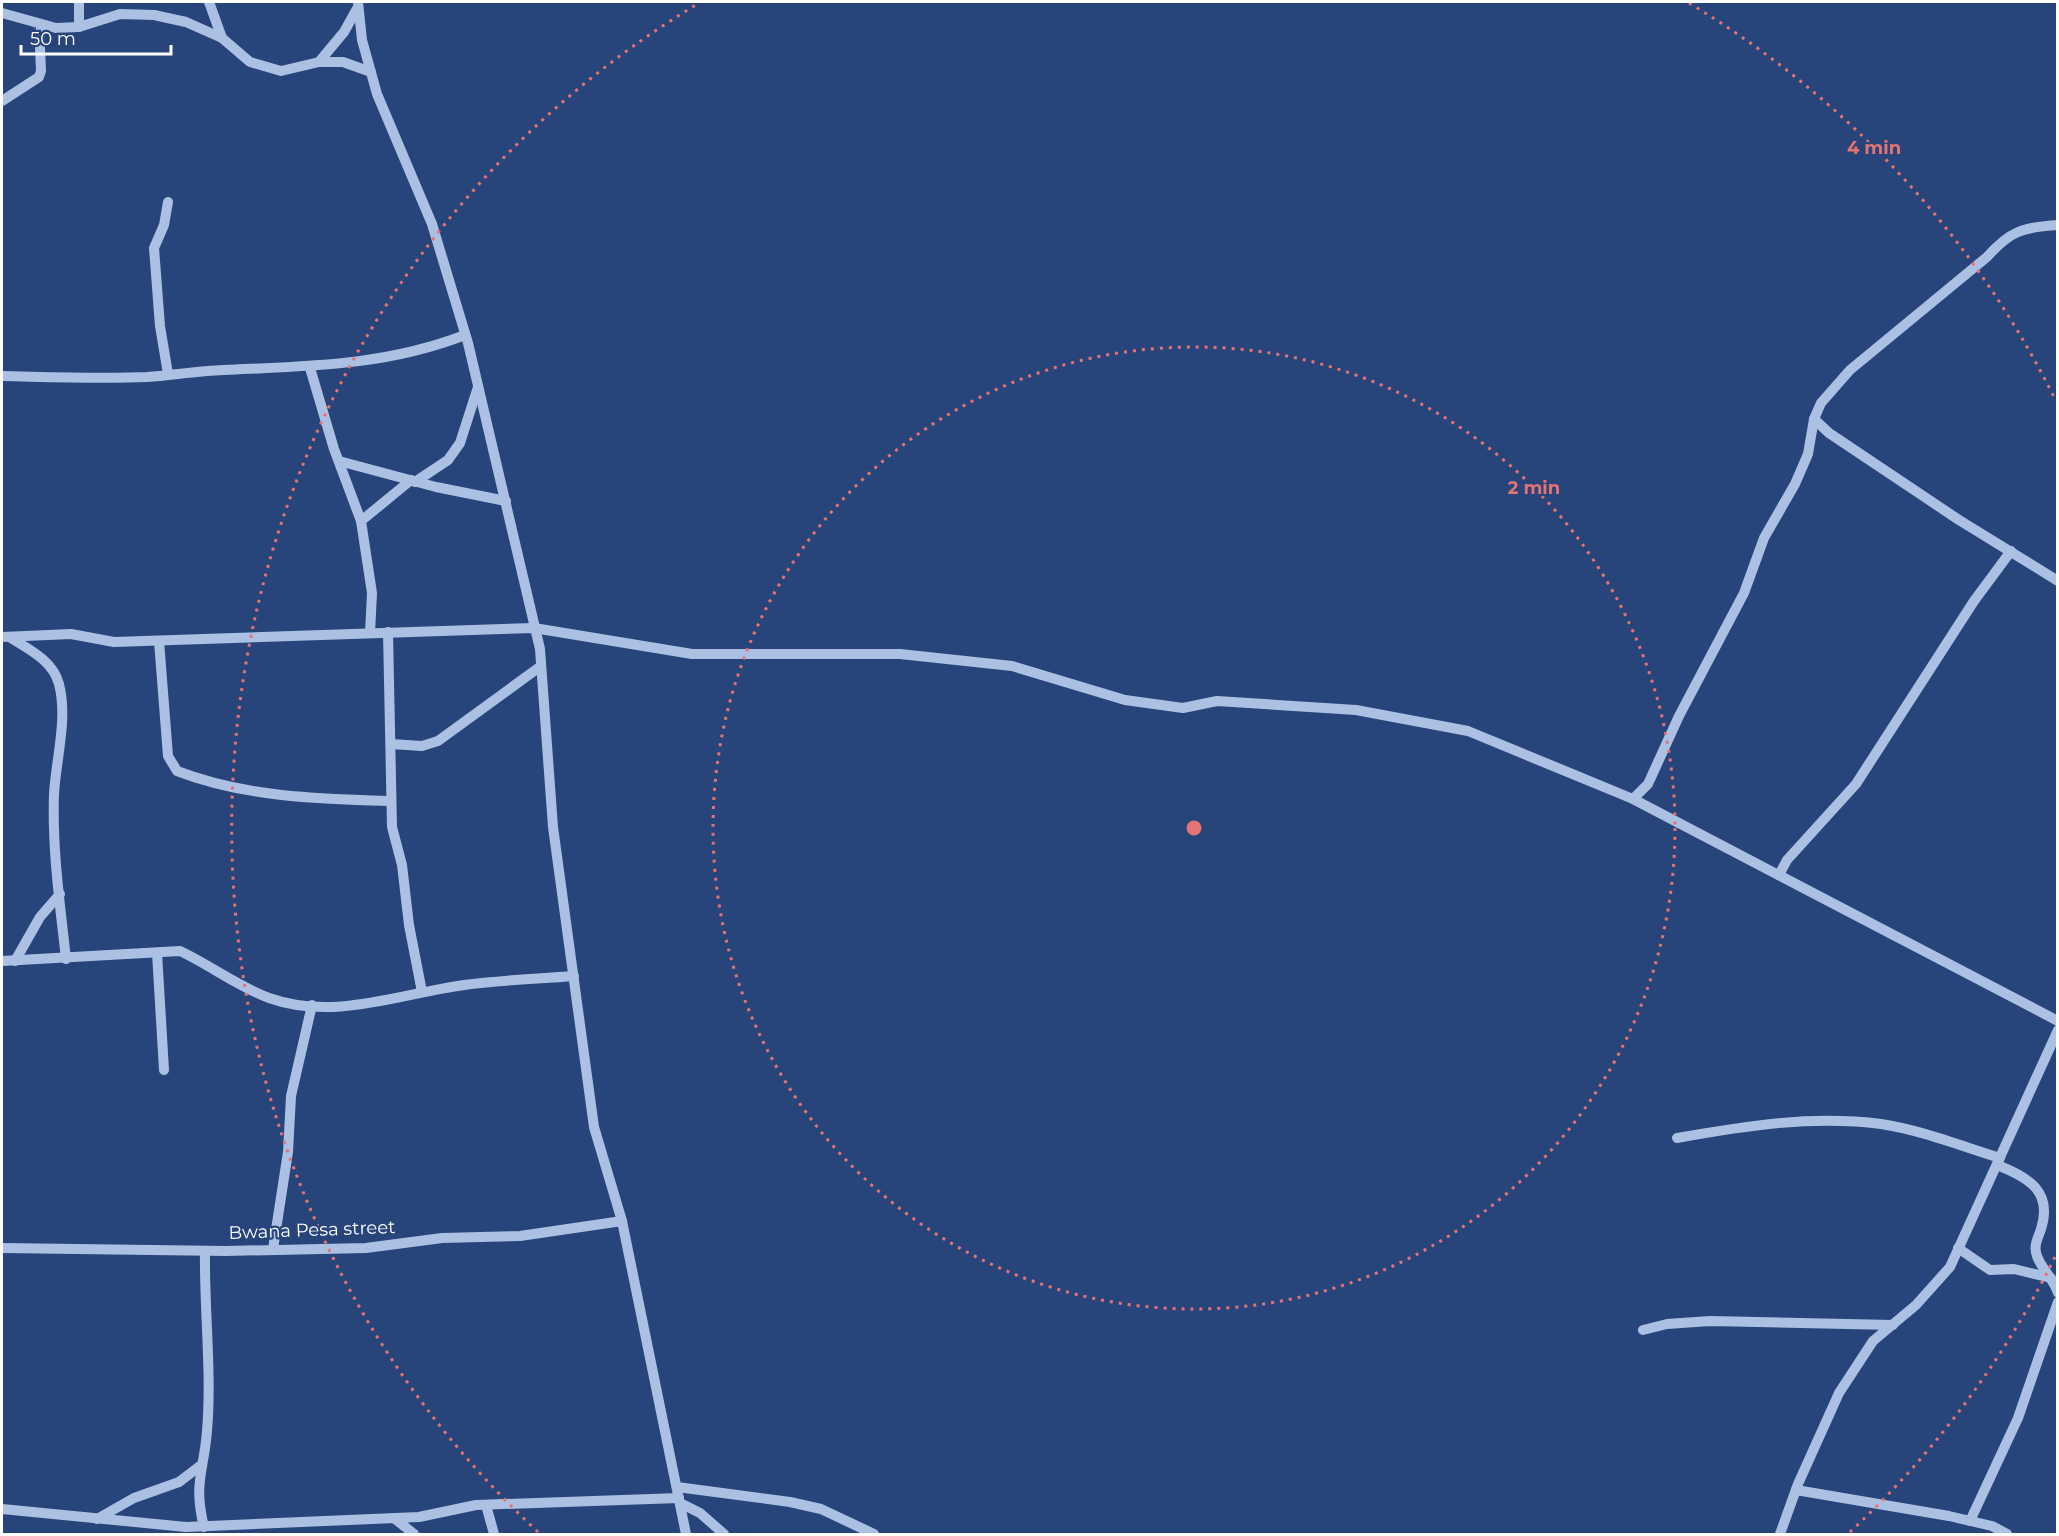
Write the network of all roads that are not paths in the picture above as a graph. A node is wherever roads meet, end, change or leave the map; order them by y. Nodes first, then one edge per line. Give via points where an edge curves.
1 (79, 2) edge
2 (209, 2) edge
3 (359, 4) edge
4 (2, 13) edge
5 (39, 24) junction
6 (79, 27) junction
7 (222, 38) junction
8 (319, 62) junction
9 (371, 72) junction
10 (2, 101) edge
11 (168, 202) dead end
12 (2058, 225) edge
13 (465, 335) junction
14 (310, 368) junction
15 (168, 374) junction
16 (2, 376) edge
17 (478, 387) junction
18 (1814, 419) junction
19 (339, 461) junction
20 (413, 481) junction
21 (506, 501) junction
22 (361, 520) junction
23 (2011, 551) junction
24 (2058, 580) edge
25 (534, 628) junction
26 (388, 632) junction
27 (370, 633) junction
28 (6, 637) edge
29 (159, 641) junction
30 (541, 666) junction
31 (391, 744) junction
32 (1633, 799) junction
33 (390, 801) junction
34 (1779, 875) junction
35 (60, 894) junction
36 (157, 953) junction
37 (66, 958) junction
38 (15, 961) junction
39 (2, 962) edge
40 (574, 976) junction
41 (422, 992) junction
42 (312, 1005) junction
43 (2058, 1021) edge
44 (2058, 1030) edge
45 (164, 1070) dead end
46 (1677, 1138) dead end
47 (1998, 1162) junction
48 (622, 1221) junction
49 (2, 1248) edge
50 (1958, 1248) junction
51 (273, 1249) junction
52 (205, 1251) junction
53 (2051, 1278) junction
54 (2058, 1293) edge
55 (2058, 1302) edge
56 (1893, 1325) junction
57 (1643, 1330) dead end
58 (200, 1466) junction
59 (1796, 1490) junction
60 (678, 1496) junction
61 (486, 1505) junction
62 (2, 1509) edge
63 (394, 1518) junction
64 (97, 1519) junction
65 (1970, 1521) junction
66 (204, 1527) junction
67 (414, 1534) edge
68 (494, 1534) edge
69 (686, 1534) edge
70 (724, 1534) edge
71 (872, 1534) edge
72 (1780, 1534) edge
73 (2007, 1534) edge

1 - 6 street
2 - 7 street
3 - 8 street via 344,32
3 - 9 street via 362,40
4 - 5 street
5 - 6 street
5 - 10 street via 39,77
6 - 7 street via 120,14 154,15 186,22
7 - 8 street via 250,62 281,71
8 - 9 street via 343,62
9 - 13 street via 432,224
11 - 15 street via 154,248
12 - 18 street via 2018,230 2002,240 1987,257 1850,370 1821,404
13 - 14 street via 370,362
13 - 17 street
14 - 15 street
14 - 19 street
15 - 16 street
17 - 20 street via 460,443 448,460
17 - 21 street
18 - 23 street via 1829,433
18 - 32 street via 1808,454 1764,538 1739,603 1648,784
19 - 20 street
19 - 22 street
20 - 21 street
20 - 22 street
21 - 25 street
22 - 27 street via 372,593
23 - 24 street
23 - 34 street via 1974,601 1856,784 1787,860
25 - 26 street
25 - 30 street
25 - 32 street via 692,654 900,654 1012,666 1125,700 1183,708 1217,701 1356,710 1468,731
26 - 27 street
26 - 31 street
27 - 29 street
28 - 29 street via 71,634 114,642
28 - 35 street via 45,659 59,683 61,719 54,794
29 - 33 street via 168,756 177,771 222,785 264,792
30 - 31 street via 438,741 423,746
30 - 40 street via 553,827
31 - 33 street
32 - 34 street
33 - 41 street
34 - 43 street
35 - 37 street
35 - 38 street via 40,917
36 - 37 street
36 - 42 street via 180,951 271,999
36 - 45 street
37 - 38 street
38 - 39 street
40 - 41 street
40 - 48 street via 594,1128
41 - 42 street via 347,1008
42 - 51 street via 291,1096 288,1152
44 - 47 street
46 - 47 street via 1784,1121 1841,1120 1883,1125
47 - 50 street
47 - 53 street via 2035,1186 2044,1198 2045,1211 2035,1243 2037,1256
48 - 51 street, Bwana Pesa street via 520,1236 442,1238 366,1248
48 - 60 street
49 - 52 street, Bwana Pesa street
50 - 53 street via 1989,1270 2014,1269
50 - 56 street via 1950,1267
51 - 52 street, Bwana Pesa street
52 - 58 street via 207,1432
53 - 54 street
55 - 65 street via 2018,1418
56 - 57 street via 1710,1321
56 - 59 street via 1873,1341 1839,1393
58 - 64 street via 179,1482 134,1498
58 - 66 street via 198,1503
59 - 65 street
59 - 72 street
60 - 61 street
60 - 69 street
60 - 70 street
60 - 71 street via 800,1504 821,1509
61 - 63 street
61 - 68 street
62 - 64 street
63 - 66 street
63 - 67 street
64 - 66 street
65 - 73 street

